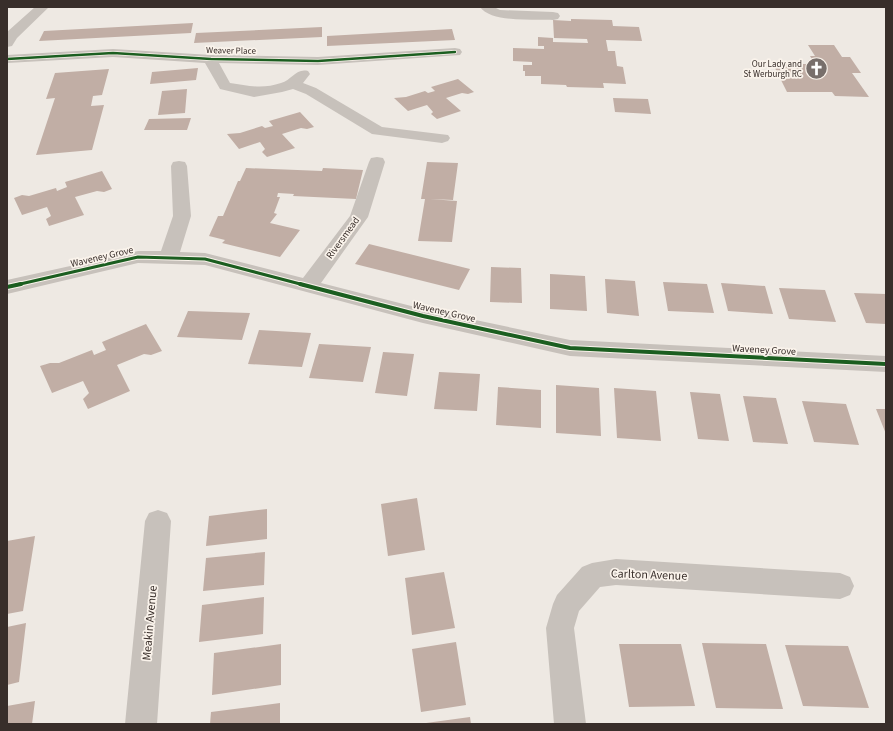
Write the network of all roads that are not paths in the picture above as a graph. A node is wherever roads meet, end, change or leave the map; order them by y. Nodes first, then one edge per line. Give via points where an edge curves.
1 (43, 7) edge
2 (486, 7) edge
3 (553, 16) dead end
4 (7, 43) edge
5 (455, 52) dead end
6 (7, 58) edge
7 (211, 59) junction
8 (318, 61) junction
9 (293, 84) junction
10 (442, 138) dead end
11 (377, 162) dead end
12 (179, 166) dead end
13 (168, 258) junction
14 (308, 286) junction
15 (7, 287) edge
16 (886, 364) edge
17 (158, 522) dead end
18 (840, 586) dead end
19 (141, 724) edge
20 (570, 724) edge

1 - 4 street via 11,36
2 - 3 street via 500,14
5 - 8 street, Weaver Place
6 - 7 street, Weaver Place via 112,53
7 - 8 street, Weaver Place
7 - 9 street, Weaver Place via 225,86 254,92
8 - 9 street, Weaver Place
9 - 10 street via 311,91 378,131
11 - 14 street, Riversmead via 359,216
12 - 13 street via 182,216
13 - 14 street, Waveney Grove via 205,259
13 - 15 street, Waveney Grove via 138,257
14 - 16 street, Waveney Grove via 423,316 570,348
17 - 19 street, Meakin Avenue
18 - 20 street, Carlton Avenue via 616,572 592,576 567,604 560,628

